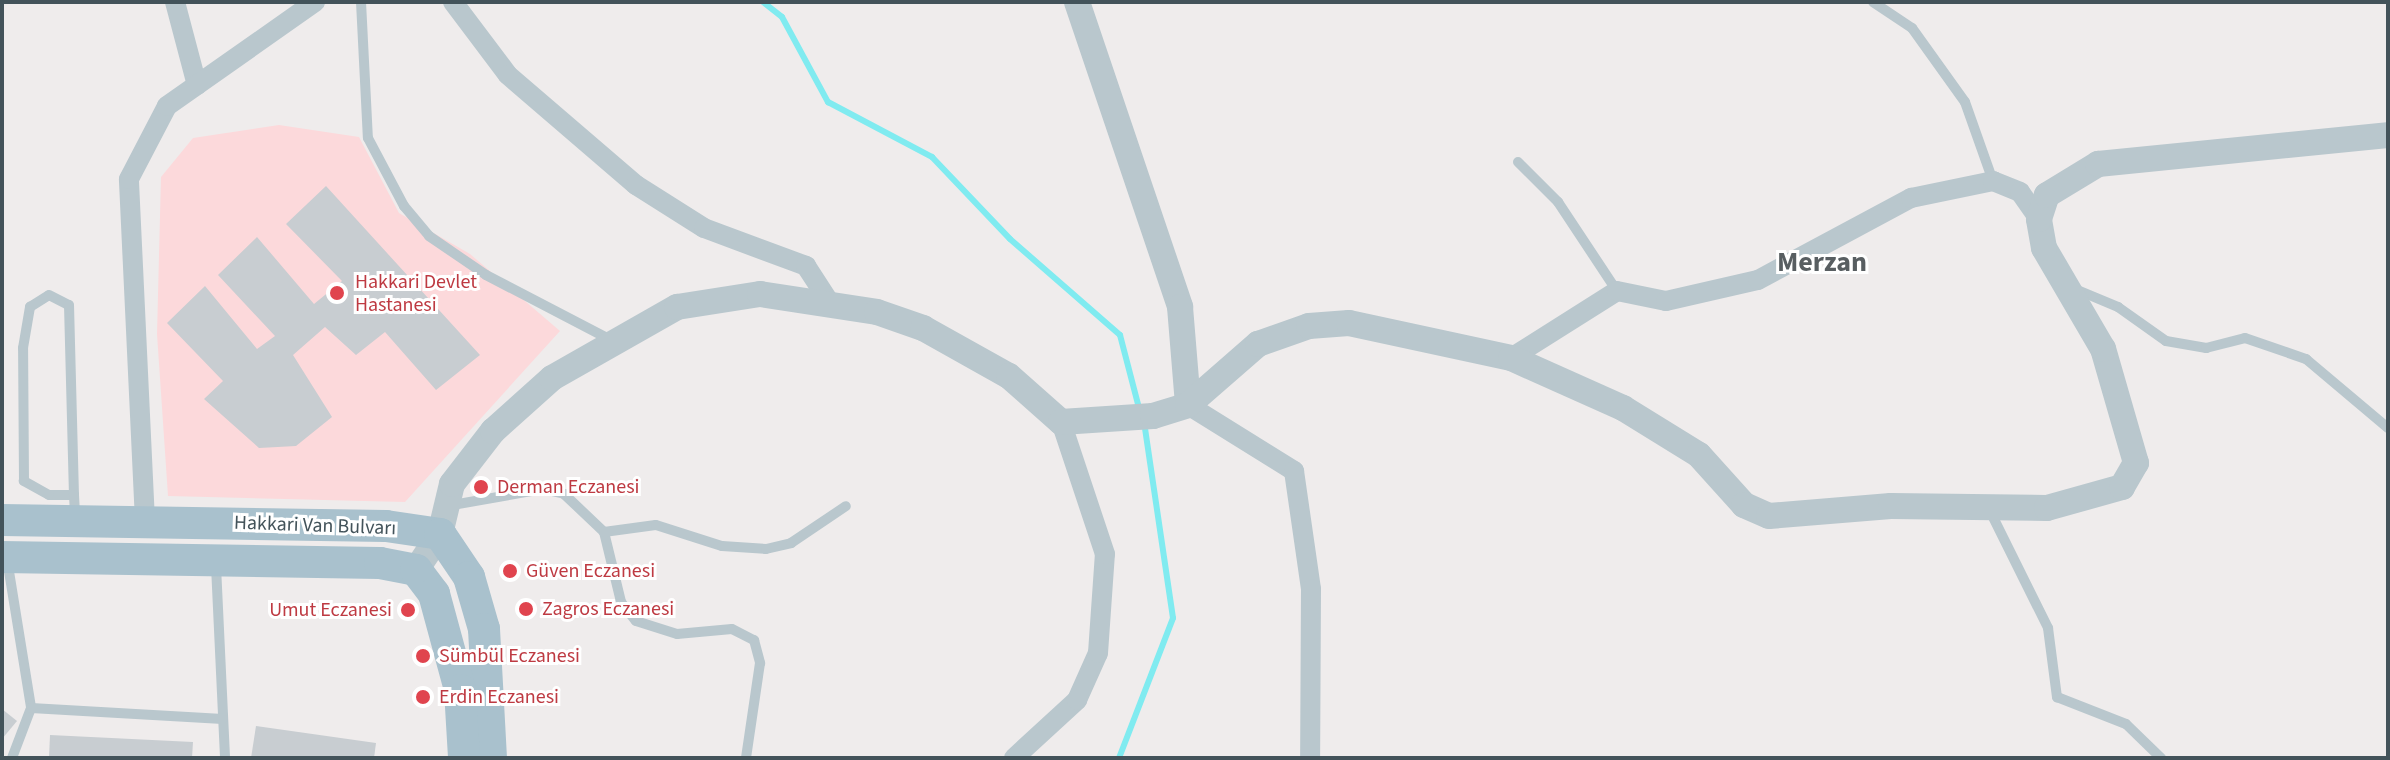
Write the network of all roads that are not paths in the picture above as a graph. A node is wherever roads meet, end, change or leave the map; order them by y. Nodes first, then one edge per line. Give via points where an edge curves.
1 (175, 2) edge
2 (315, 2) edge
3 (361, 2) edge
4 (453, 2) edge
5 (1077, 2) edge
6 (1873, 2) edge
7 (197, 85) junction
8 (2388, 135) edge
9 (1518, 162) dead end
10 (1993, 181) junction
11 (2039, 219) junction
12 (2066, 285) junction
13 (1617, 291) junction
14 (830, 303) junction
15 (614, 342) junction
16 (1511, 358) junction
17 (1188, 405) junction
18 (1061, 422) junction
19 (2388, 428) edge
20 (846, 506) dead end
21 (74, 508) junction
22 (1989, 509) junction
23 (2, 520) edge
24 (443, 520) junction
25 (145, 521) junction
26 (604, 532) junction
27 (5, 557) edge
28 (216, 560) junction
29 (416, 570) junction
30 (31, 708) junction
31 (223, 719) junction
32 (12, 758) edge
33 (225, 758) edge
34 (464, 758) edge
35 (491, 758) edge
36 (746, 758) edge
37 (1014, 758) edge
38 (1310, 758) edge
39 (2161, 758) edge

1 - 7 street
2 - 7 street
3 - 15 lane via 368,138 404,206 429,236 486,275
4 - 14 street via 498,66 636,185 704,228 806,266
5 - 17 street via 1180,307
6 - 10 lane via 1912,28 1965,102
7 - 25 street via 167,106 129,179
8 - 11 street via 2098,164 2047,195
9 - 13 lane via 1558,202
10 - 11 street via 2020,192
10 - 13 street via 1911,198 1758,280 1666,301
11 - 12 street via 2044,248
12 - 19 lane via 2118,307 2166,341 2206,348 2245,338 2306,359
12 - 22 street via 2103,349 2136,463 2122,487 2047,508
13 - 16 street
14 - 15 street via 760,294 677,307
14 - 18 street via 923,328 1009,376
15 - 24 street via 552,378 493,431 452,484
16 - 17 street via 1349,323 1309,326 1258,344
16 - 22 street via 1623,408 1699,455 1744,505 1769,516 1891,506
17 - 18 street via 1153,416
17 - 38 street via 1294,471 1311,589
18 - 37 street via 1105,554 1098,653 1077,700
20 - 26 lane via 791,543 766,549 722,546 656,525
21 - 21 lane via 69,305 49,295 30,307 23,348 24,481
21 - 23 main road, Hakkari Van Bulvarı
21 - 25 main road, Hakkari Van Bulvarı
22 - 39 lane via 2048,628 2057,697 2126,724
24 - 25 main road, Hakkari Van Bulvarı via 386,526
24 - 26 lane via 554,491 578,501
24 - 29 street
24 - 35 main road via 469,577 484,629
26 - 36 lane via 618,593 636,621 677,634 732,629 757,644
27 - 28 main road, Hakkari Van Bulvarı
27 - 30 lane
28 - 29 main road, Hakkari Van Bulvarı via 380,563
28 - 31 lane
29 - 34 main road via 434,594 460,690
30 - 31 lane
30 - 32 lane
31 - 33 lane

